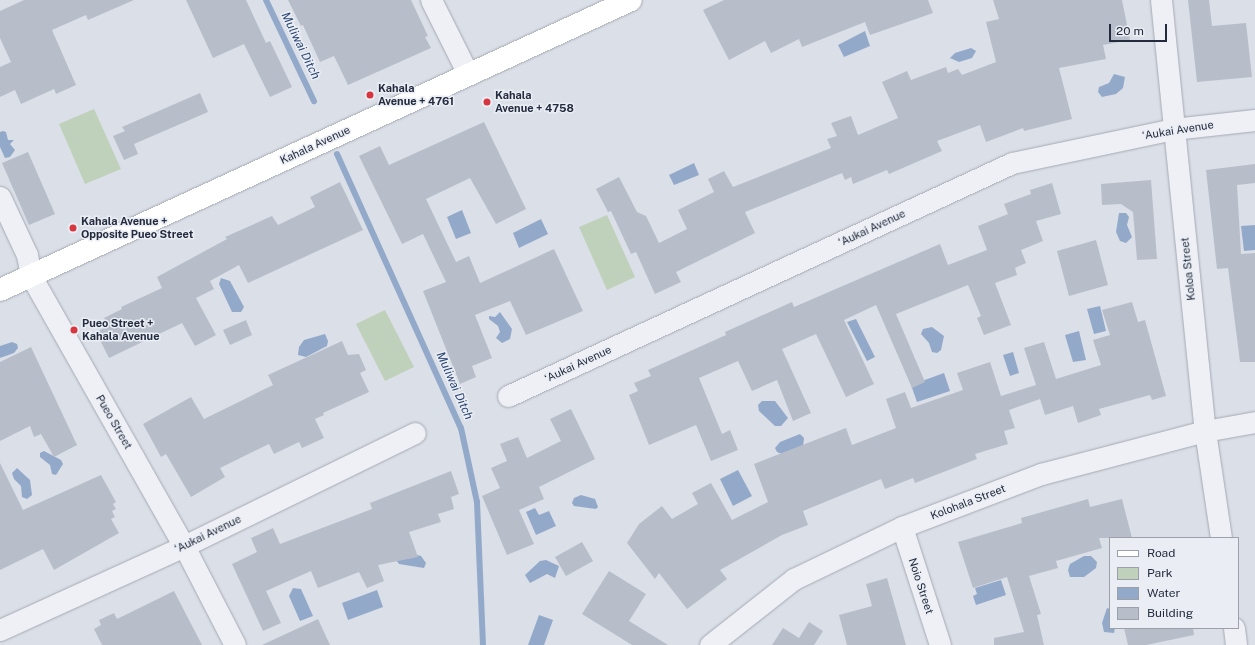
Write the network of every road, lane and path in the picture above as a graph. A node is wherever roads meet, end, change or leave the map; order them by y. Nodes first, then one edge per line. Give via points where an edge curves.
1 (431, 0) edge
2 (631, 0) edge
3 (1161, 0) edge
4 (468, 74) junction
5 (1255, 120) edge
6 (1173, 129) junction
7 (0, 197) edge
8 (31, 276) junction
9 (0, 290) edge
10 (508, 396) dead end
11 (1255, 422) edge
12 (1205, 431) junction
13 (414, 433) dead end
14 (902, 527) junction
15 (1221, 537) edge
16 (184, 546) junction
17 (1234, 629) edge
18 (0, 630) edge
19 (235, 645) edge
20 (710, 645) edge
21 (940, 645) edge
22 (1236, 645) edge

1 - 4 street
2 - 4 street, Kahala Avenue
3 - 6 street, Koloa Street
4 - 8 street, Kahala Avenue
5 - 6 street, ʻAukai Avenue
6 - 10 street, ʻAukai Avenue via 1012,163
6 - 12 street, Koloa Street
7 - 8 street, Pueo Street via 27,255
8 - 9 street, Kahala Avenue
8 - 16 street, Pueo Street
11 - 12 street, Kolohala Street
12 - 14 street, Kolohala Street via 1042,474
12 - 15 street, Koloa Street
13 - 16 street, ʻAukai Avenue
14 - 20 street, Kolohala Street via 794,579
14 - 21 street, Noio Street
16 - 18 street, ʻAukai Avenue
16 - 19 street, Pueo Street
17 - 22 street

